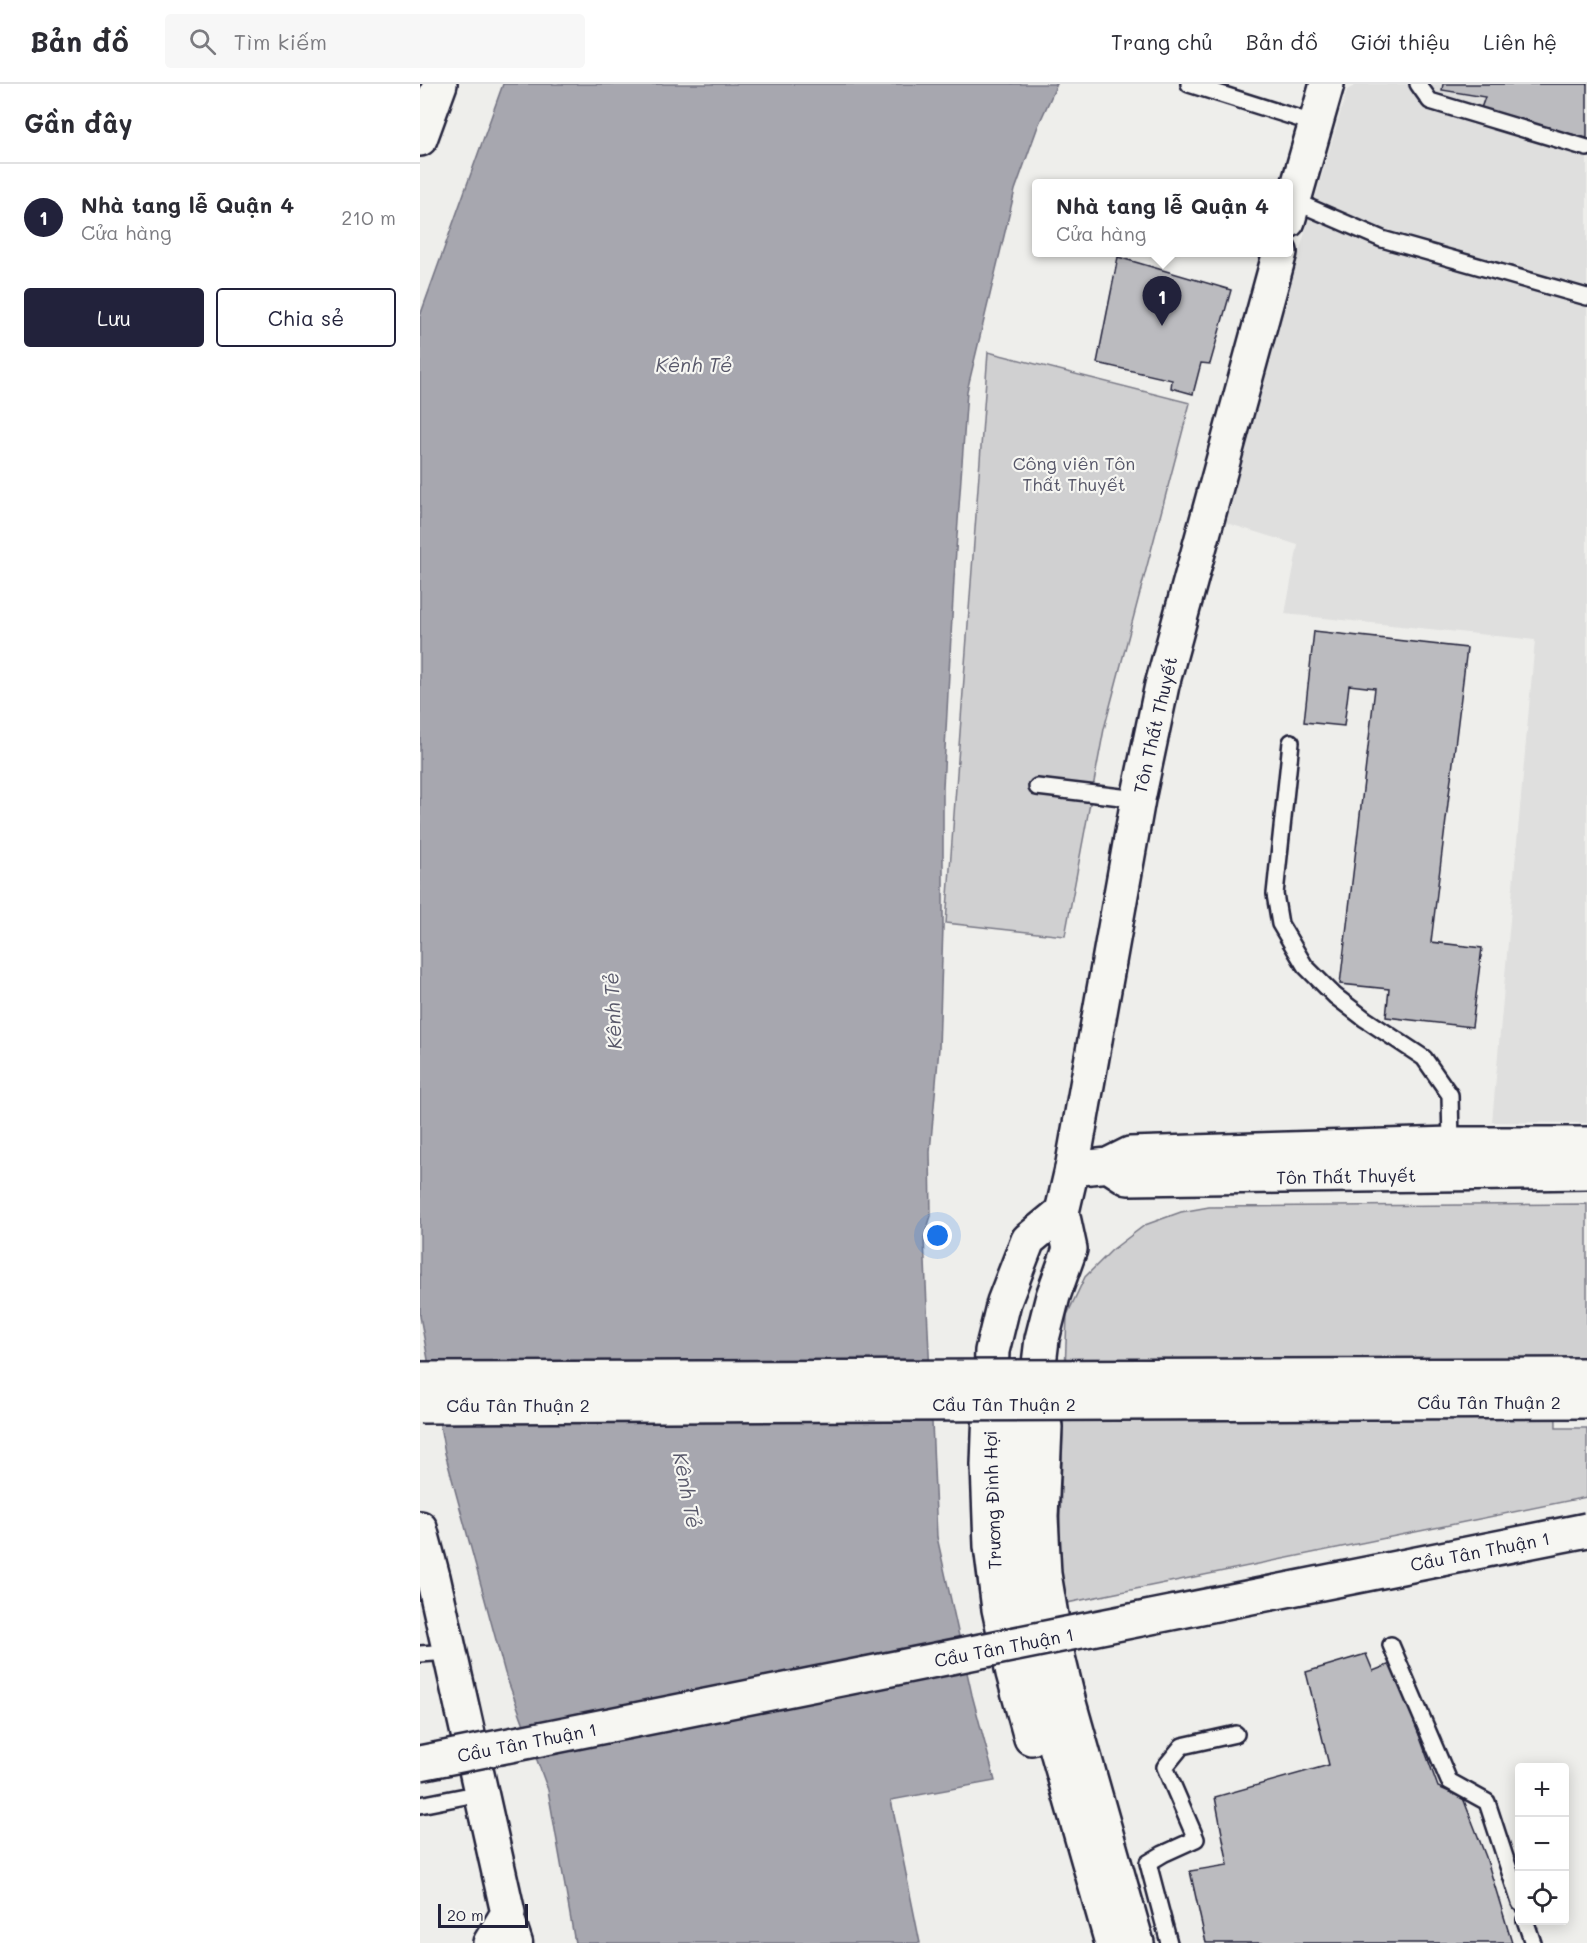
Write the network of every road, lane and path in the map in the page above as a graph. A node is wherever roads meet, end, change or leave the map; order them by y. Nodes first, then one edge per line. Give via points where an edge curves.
1 (440, 84) edge
2 (1189, 84) edge
3 (1327, 84) edge
4 (1418, 84) edge
5 (1316, 124) junction
6 (420, 139) edge
7 (1587, 147) edge
8 (1293, 204) edge
9 (1293, 212) edge
10 (1279, 257) edge
11 (1587, 297) edge
12 (1291, 742) dead end
13 (1037, 787) dead end
14 (1138, 800) junction
15 (1451, 1144) junction
16 (1587, 1144) edge
17 (1108, 1165) junction
18 (1072, 1169) junction
19 (1587, 1172) edge
20 (1062, 1212) junction
21 (1587, 1375) edge
22 (420, 1379) edge
23 (1587, 1401) edge
24 (420, 1406) edge
25 (420, 1528) edge
26 (1587, 1530) edge
27 (1391, 1645) dead end
28 (435, 1653) edge
29 (1236, 1734) dead end
30 (420, 1763) edge
31 (1082, 1791) junction
32 (481, 1793) junction
33 (420, 1805) edge
34 (1515, 1888) edge
35 (1527, 1925) edge
36 (513, 1928) edge
37 (490, 1943) edge
38 (1088, 1943) edge
39 (1112, 1943) edge
40 (1137, 1943) edge
41 (1169, 1943) edge
42 (1533, 1943) edge

1 - 6 main road
2 - 5 lane
3 - 5 main road
4 - 7 lane via 1430,101
5 - 8 main road
9 - 11 lane
10 - 14 main road, Tôn Thất Thuyết via 1162,685
12 - 15 lane via 1275,894 1280,924 1305,966 1335,996 1424,1058 1450,1095
13 - 14 lane
14 - 18 main road, Tôn Thất Thuyết
15 - 16 main road, Tôn Thất Thuyết
15 - 17 main road, Tôn Thất Thuyết via 1130,1154
17 - 18 main road, Tôn Thất Thuyết
17 - 19 main road, Tôn Thất Thuyết via 1128,1178
18 - 20 main road, Trương Đình Hợi
20 - 31 main road, Trương Đình Hợi via 1070,1249 1042,1339 1035,1398 1019,1427 1019,1552 1027,1618 1050,1726
20 - 38 main road, Trương Đình Hợi via 1028,1240 1004,1302 992,1351 989,1517 999,1609 1013,1673
21 - 22 main road, Cầu Tân Thuận 2, bridge
23 - 24 main road, Cầu Tân Thuận 2, bridge
25 - 28 main road
26 - 30 main road, Cầu Tân Thuận 1, bridge
27 - 34 lane via 1449,1781 1487,1802
28 - 32 main road
29 - 41 lane via 1182,1746 1165,1767 1196,1839 1148,1863
31 - 39 main road, Trương Đình Hợi
31 - 40 main road, Trương Đình Hợi
32 - 33 lane
32 - 36 main road
35 - 42 lane
36 - 37 main road

